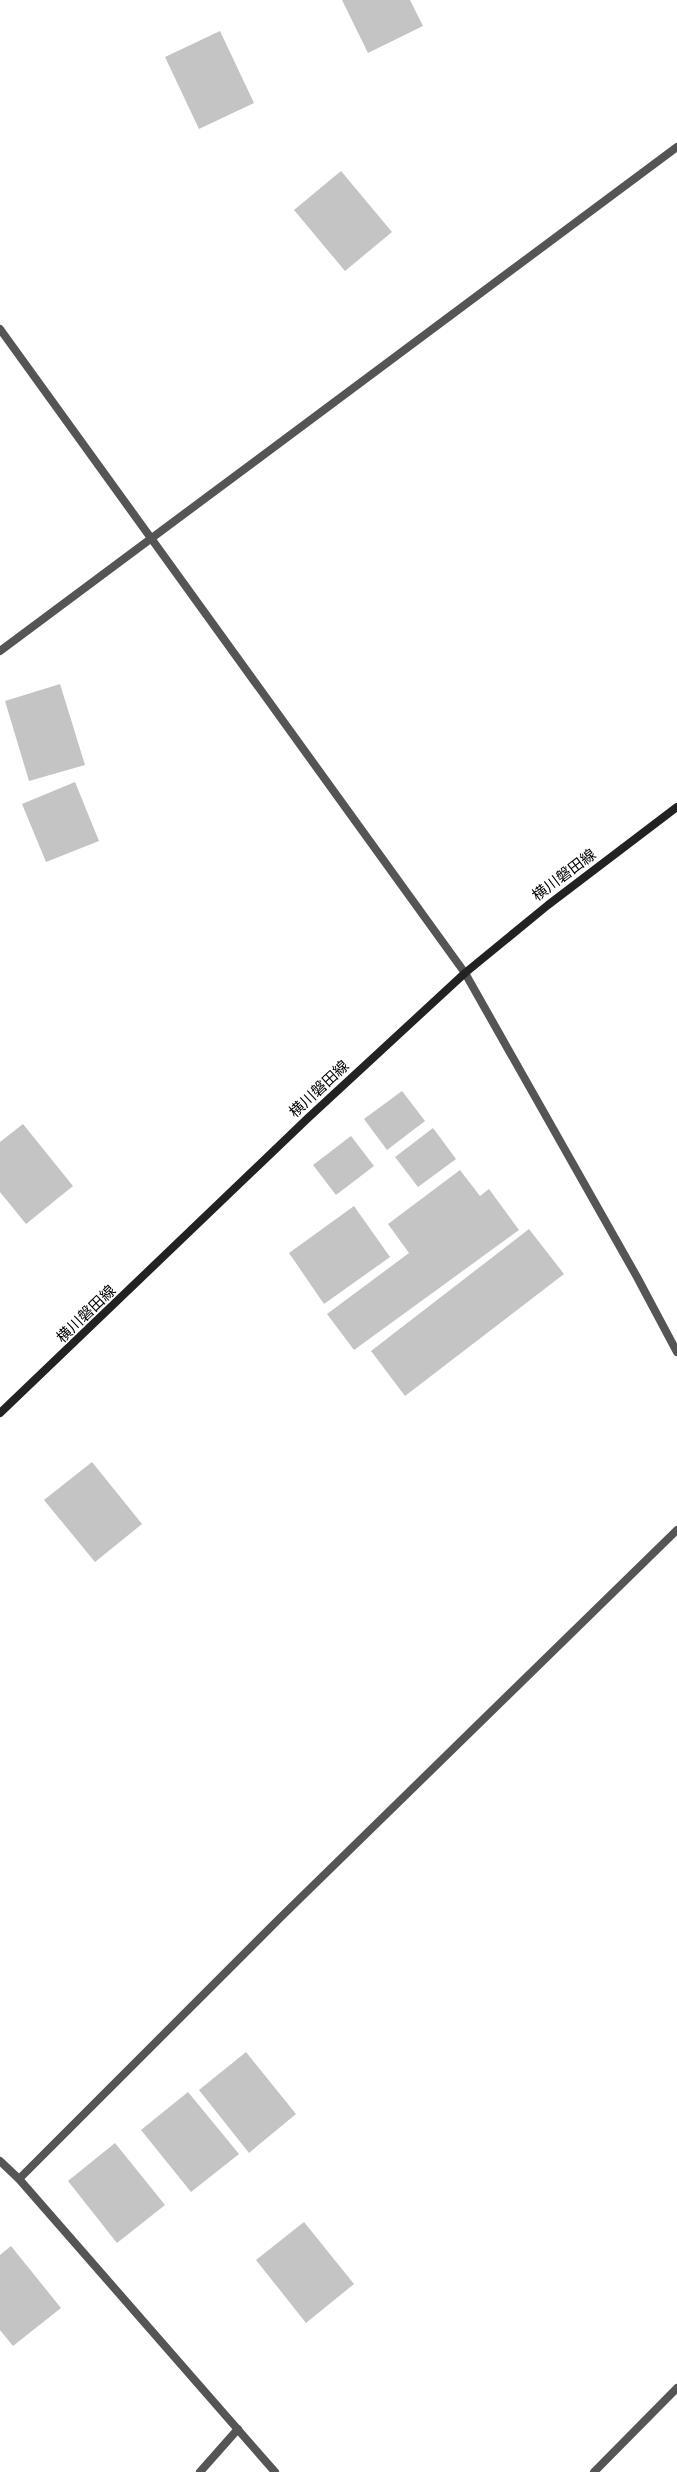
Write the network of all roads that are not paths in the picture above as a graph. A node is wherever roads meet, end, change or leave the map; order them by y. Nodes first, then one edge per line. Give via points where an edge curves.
1 (677, 146) edge
2 (0, 329) edge
3 (153, 539) junction
4 (0, 651) edge
5 (677, 807) edge
6 (465, 973) junction
7 (677, 1352) edge
8 (0, 1414) edge
9 (677, 1530) edge
10 (0, 2161) edge
11 (19, 2180) junction
12 (677, 2388) edge
13 (238, 2429) junction
14 (200, 2472) edge
15 (275, 2472) edge
16 (594, 2472) edge

1 - 3 street
2 - 3 street
3 - 4 street
3 - 6 street
5 - 6 main road, 横川磐田線 via 548,905
6 - 7 street
6 - 8 main road, 横川磐田線 via 308,1118
9 - 11 street via 282,1916
10 - 11 street
11 - 13 street
12 - 16 street
13 - 14 street
13 - 15 street

